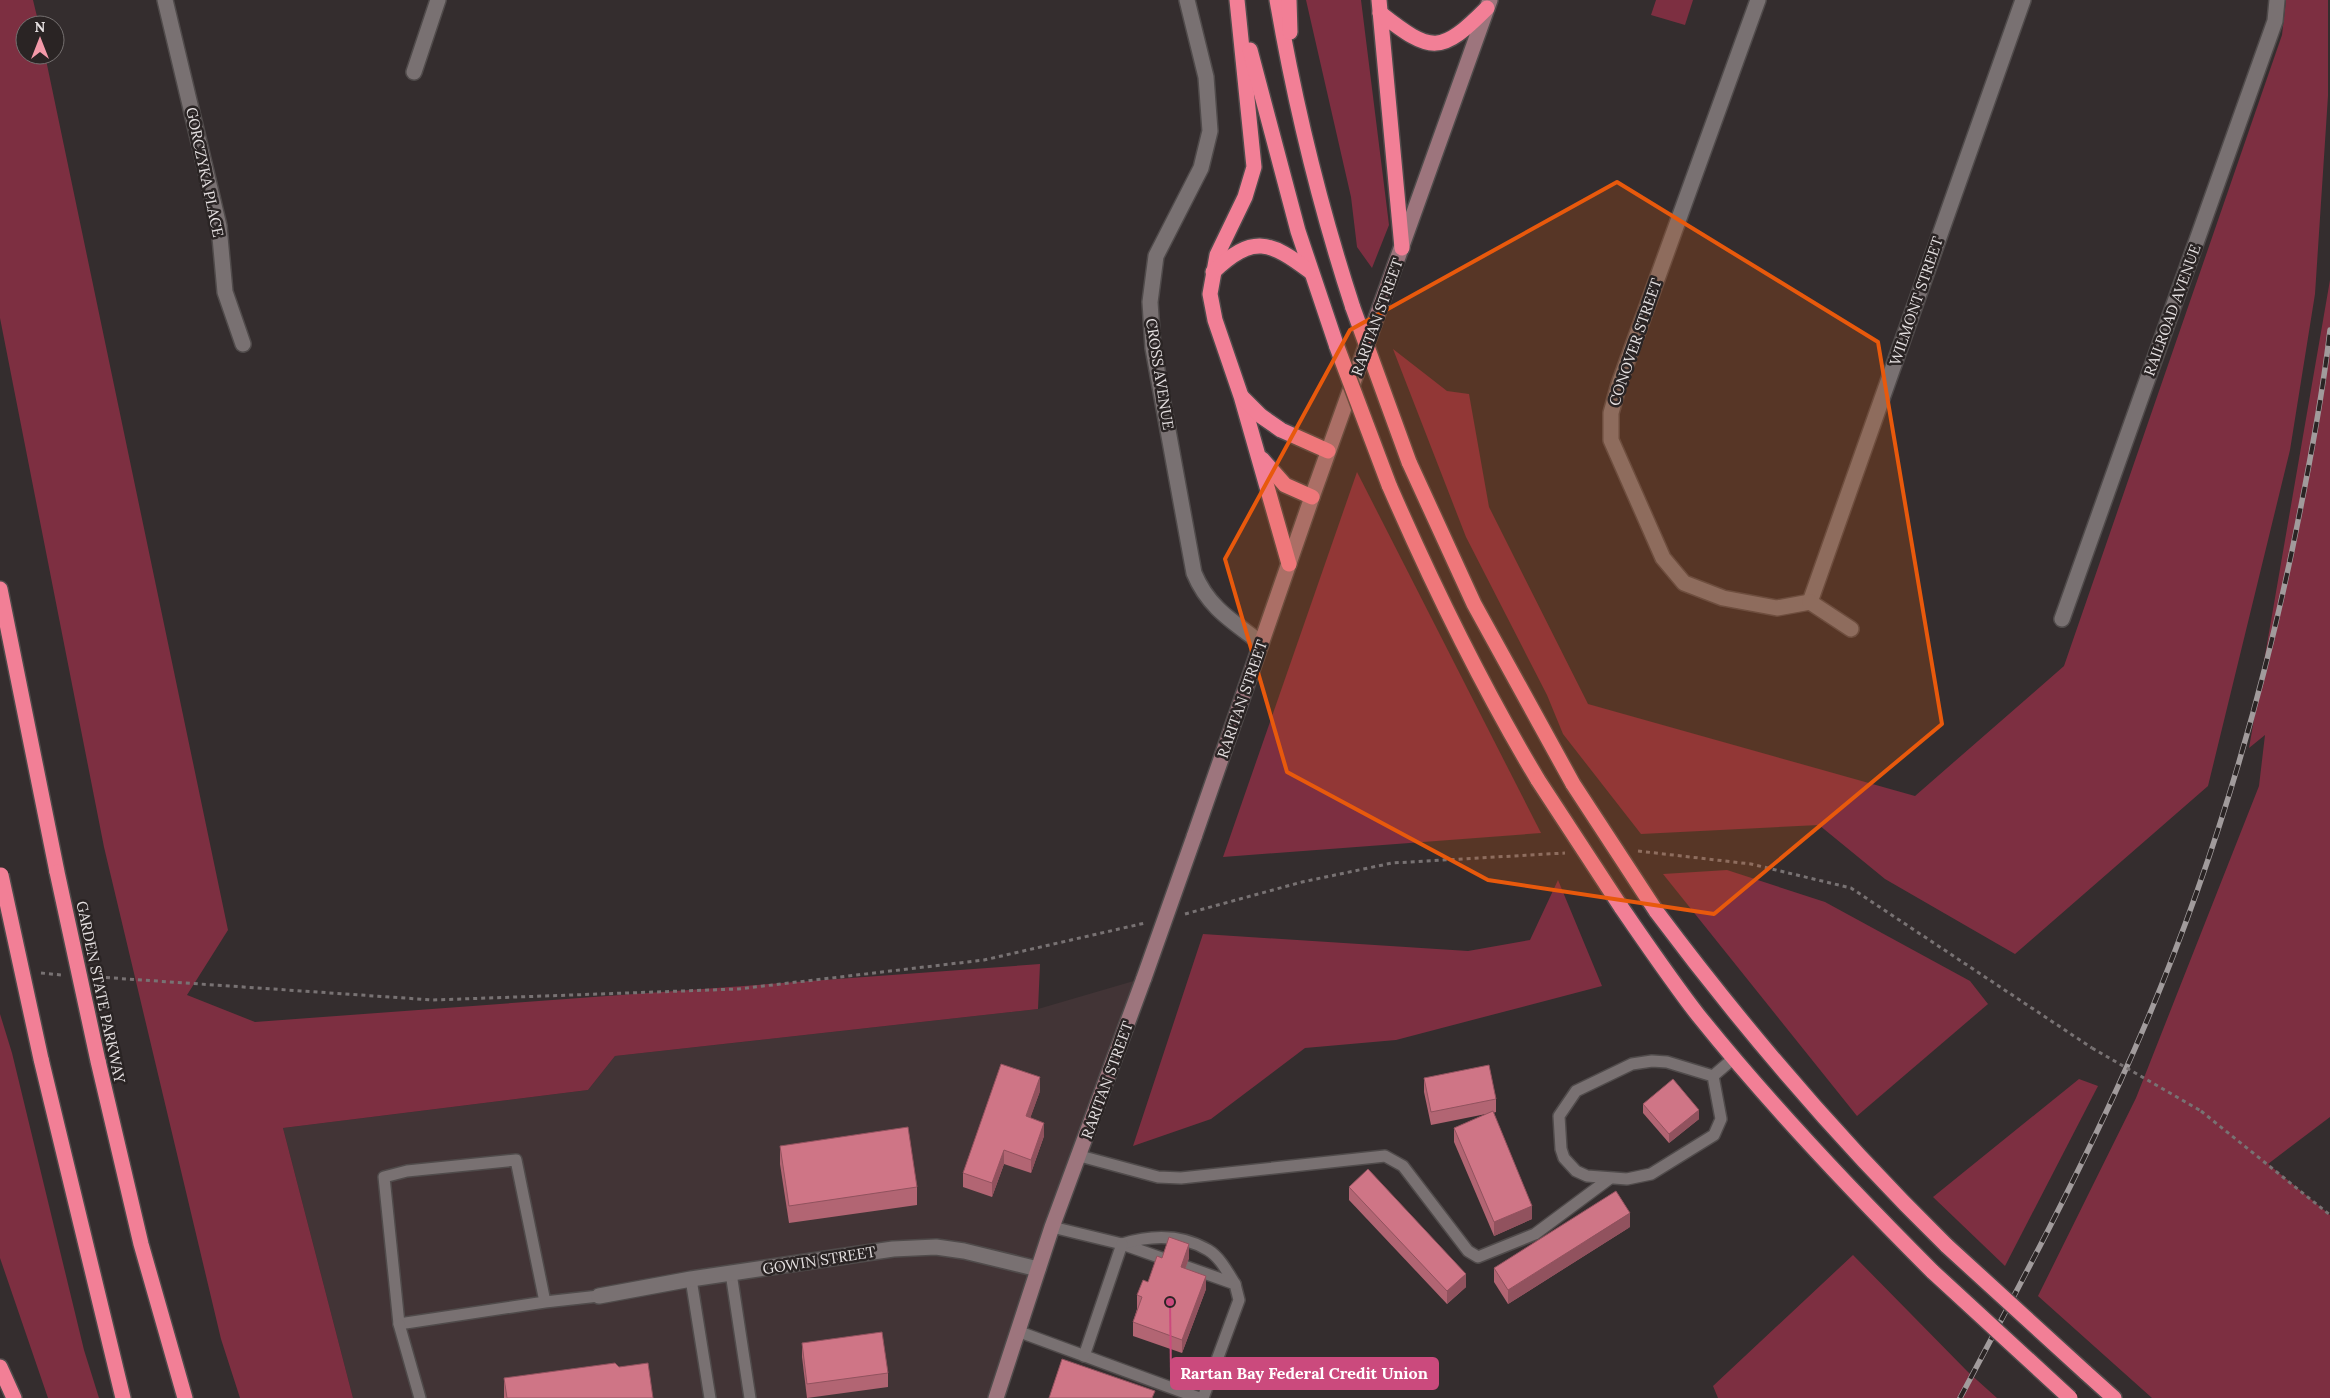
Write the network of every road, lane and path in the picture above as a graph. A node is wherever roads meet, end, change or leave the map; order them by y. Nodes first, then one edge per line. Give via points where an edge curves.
1 (165, 0) edge
2 (438, 0) edge
3 (1187, 0) edge
4 (1237, 0) edge
5 (1276, 0) edge
6 (1289, 0) edge
7 (1758, 0) edge
8 (2023, 0) edge
9 (2277, 0) edge
10 (1489, 4) edge
11 (1379, 6) edge
12 (414, 72) dead end
13 (1290, 76) junction
14 (1402, 248) junction
15 (1213, 272) junction
16 (1311, 272) junction
17 (243, 344) dead end
18 (1241, 396) junction
19 (1257, 451) junction
20 (1328, 451) junction
21 (1312, 497) junction
22 (1289, 564) junction
23 (0, 589) edge
24 (1810, 602) junction
25 (2062, 619) dead end
26 (1851, 629) dead end
27 (1261, 643) junction
28 (1636, 851) dead end
29 (1574, 853) dead end
30 (0, 873) edge
31 (1182, 914) dead end
32 (1154, 921) dead end
33 (39, 973) dead end
34 (68, 975) dead end
35 (97, 977) dead end
36 (1734, 1058) junction
37 (1713, 1076) junction
38 (1080, 1156) junction
39 (1609, 1179) junction
40 (2330, 1215) edge
41 (1052, 1227) junction
42 (1122, 1244) junction
43 (1038, 1269) junction
44 (731, 1273) junction
45 (691, 1280) junction
46 (1235, 1284) junction
47 (600, 1296) joint
48 (545, 1302) junction
49 (400, 1324) junction
50 (1017, 1331) junction
51 (1084, 1356) junction
52 (0, 1367) edge
53 (0, 1391) edge
54 (2, 1398) edge
55 (14, 1398) edge
56 (123, 1398) edge
57 (185, 1398) edge
58 (420, 1398) edge
59 (710, 1398) edge
60 (750, 1398) edge
61 (996, 1398) edge
62 (1201, 1398) edge
63 (2070, 1398) edge
64 (2114, 1398) edge

1 - 17 street, GORCZYKA PLACE via 218,226 225,292
2 - 12 street
3 - 27 street, CROSS AVENUE via 1206,77 1210,130 1201,168 1156,256 1150,286 1151,334 1194,573 1206,598
4 - 15 highway via 1254,167 1245,197 1222,243
4 - 16 highway via 1276,154
5 - 13 highway
6 - 13 highway
7 - 24 street, CONOVER STREET via 1619,384 1611,413 1611,440 1663,558 1684,583 1723,598 1777,608
8 - 24 street, WILMONT STREET
9 - 25 street, RAILROAD AVENUE via 2274,21
10 - 11 highway via 1462,33 1438,43 1414,38
10 - 14 street, RARITAN STREET
11 - 14 highway
13 - 64 highway, bridge via 1312,171 1353,308 1408,462 1474,604 1573,784 1656,911 1788,1078 1864,1162 1948,1246
14 - 20 street, RARITAN STREET
15 - 16 highway via 1238,251 1260,246 1283,252
15 - 18 highway via 1210,294 1215,320
16 - 36 highway, bridge via 1389,485 1448,616 1493,704 1621,907 1697,1013
18 - 19 highway
18 - 20 highway via 1281,430
19 - 21 highway via 1285,485
19 - 22 highway
20 - 21 street, RARITAN STREET
21 - 22 street, RARITAN STREET
22 - 27 street, RARITAN STREET
23 - 57 highway, GARDEN STATE PARKWAY, bridge via 98,1061 142,1244
24 - 26 street
27 - 38 street, RARITAN STREET, bridge
28 - 40 path, bridge via 1750,864 1851,888 2092,1048 2201,1111
29 - 31 path via 1392,863 1302,882
30 - 56 highway, bridge via 41,1059
32 - 35 path via 984,960 738,989 434,1000
33 - 34 path
36 - 37 lane
36 - 63 highway, bridge via 1816,1151 1933,1272
37 - 39 lane via 1721,1119 1714,1135 1651,1174
37 - 39 lane via 1652,1061 1632,1064 1576,1091 1559,1116 1564,1158 1576,1171
38 - 39 lane via 1158,1177 1181,1178 1385,1156 1403,1166 1472,1255 1478,1257 1535,1234
38 - 41 street, RARITAN STREET
41 - 42 lane
41 - 43 street, RARITAN STREET
42 - 46 lane
42 - 46 lane via 1145,1237 1169,1236 1199,1246 1209,1250
42 - 51 lane
43 - 44 street, GOWIN STREET via 936,1247 893,1249
43 - 50 street, RARITAN STREET
44 - 45 street, GOWIN STREET
44 - 60 lane
45 - 47 street, GOWIN STREET
45 - 59 lane
46 - 62 lane via 1239,1300
47 - 48 lane
48 - 49 lane
48 - 49 lane via 516,1160 408,1171 384,1177
49 - 58 lane
50 - 51 lane
50 - 61 street, RARITAN STREET
51 - 62 lane
52 - 55 highway
53 - 54 highway

